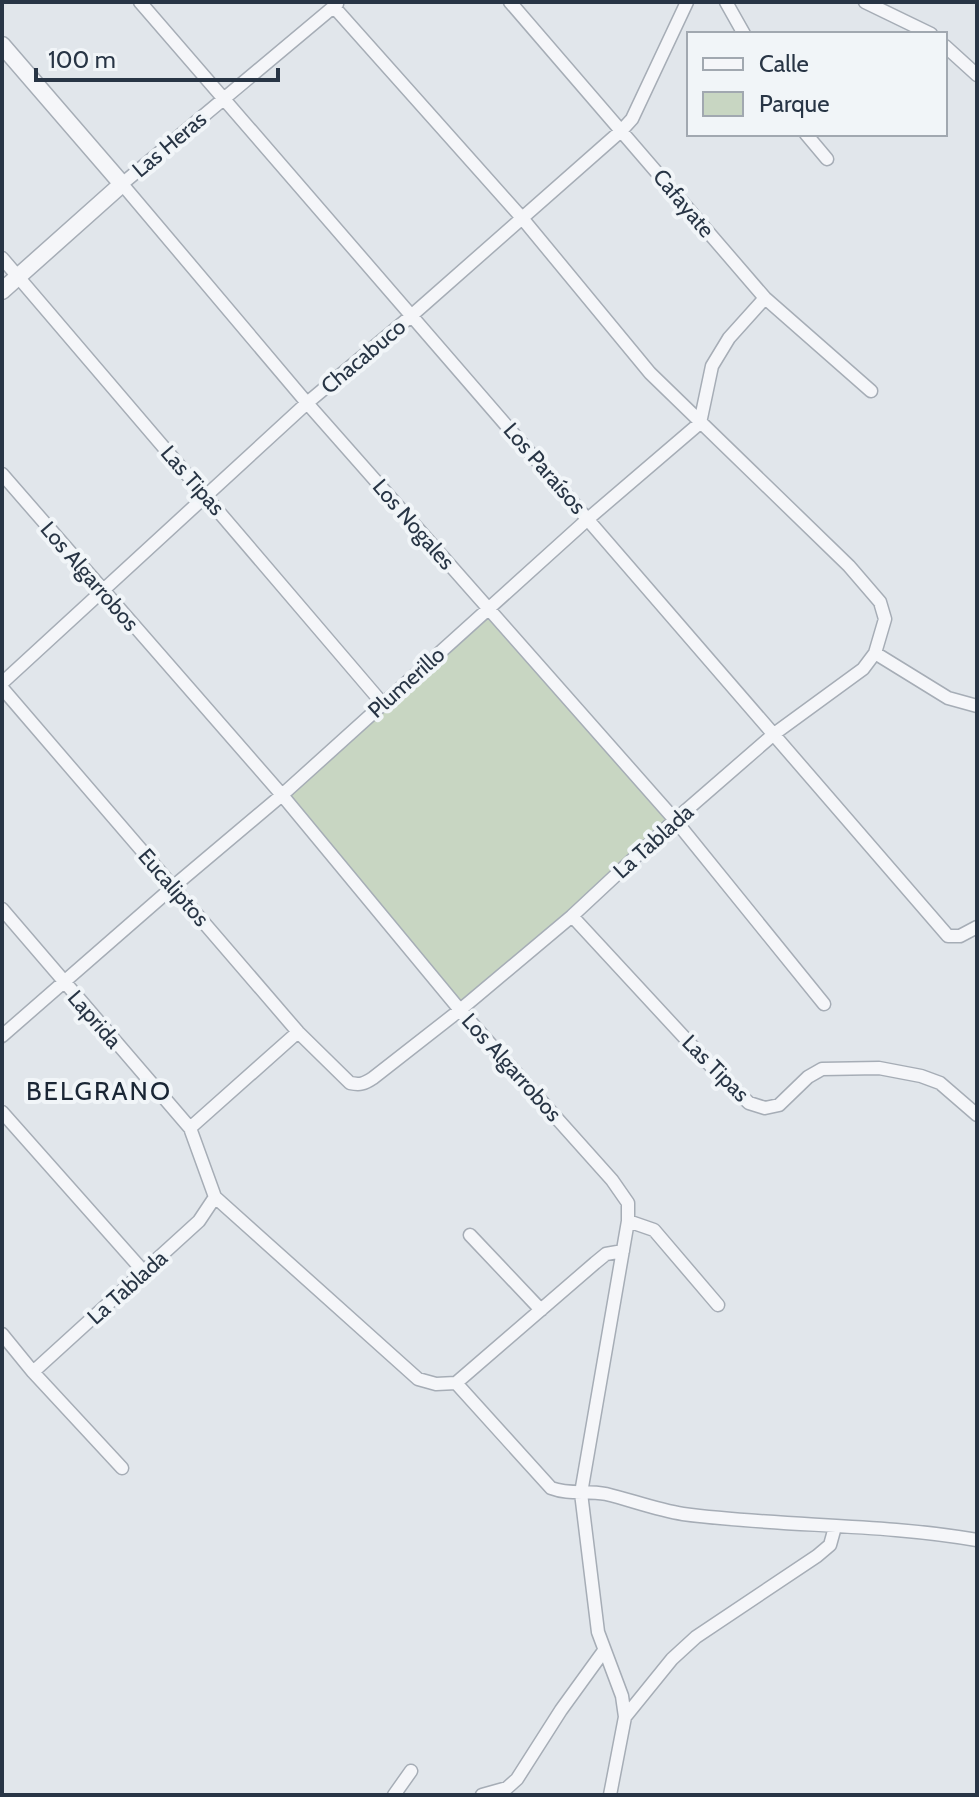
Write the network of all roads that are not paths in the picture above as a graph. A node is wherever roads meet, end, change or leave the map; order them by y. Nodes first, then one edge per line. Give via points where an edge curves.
1 (140, 2) edge
2 (510, 2) edge
3 (687, 2) edge
4 (726, 2) edge
5 (865, 2) edge
6 (337, 5) edge
7 (743, 32) edge
8 (927, 32) edge
9 (2, 45) edge
10 (947, 48) edge
11 (977, 75) edge
12 (224, 99) junction
13 (622, 130) junction
14 (808, 136) edge
15 (827, 159) dead end
16 (122, 184) junction
17 (522, 218) junction
18 (2, 258) edge
19 (18, 276) junction
20 (2, 291) edge
21 (765, 298) junction
22 (411, 316) junction
23 (871, 391) dead end
24 (307, 403) junction
25 (700, 423) junction
26 (2, 474) edge
27 (206, 495) junction
28 (589, 518) junction
29 (104, 592) junction
30 (488, 608) junction
31 (875, 653) junction
32 (2, 686) edge
33 (383, 704) junction
34 (977, 706) edge
35 (774, 734) junction
36 (282, 795) junction
37 (675, 820) junction
38 (174, 886) junction
39 (2, 909) edge
40 (572, 916) junction
41 (977, 927) edge
42 (63, 982) junction
43 (824, 1004) dead end
44 (460, 1010) junction
45 (298, 1032) junction
46 (2, 1036) edge
47 (350, 1083) joint
48 (2, 1112) edge
49 (977, 1115) edge
50 (190, 1128) junction
51 (215, 1197) junction
52 (628, 1221) junction
53 (470, 1235) dead end
54 (623, 1251) junction
55 (144, 1272) junction
56 (718, 1305) dead end
57 (541, 1310) junction
58 (2, 1334) edge
59 (33, 1372) junction
60 (456, 1383) junction
61 (122, 1468) dead end
62 (581, 1493) junction
63 (835, 1527) junction
64 (977, 1540) edge
65 (603, 1652) junction
66 (625, 1717) junction
67 (411, 1771) dead end
68 (394, 1795) edge
69 (482, 1795) edge
70 (610, 1795) edge

1 - 12 street, Los Paraísos
2 - 13 street, Cafayate
3 - 13 street, Chacabuco
4 - 7 street
5 - 8 street
6 - 12 street, Las Heras
6 - 17 street
9 - 16 street, Los Nogales
10 - 11 street
12 - 16 street, Las Heras
12 - 22 street, Los Paraísos
13 - 17 street, Chacabuco
13 - 21 street, Cafayate
14 - 15 street
16 - 19 street, Las Heras
16 - 24 street, Los Nogales
17 - 22 street, Chacabuco
17 - 25 street via 650,373
18 - 19 street, Las Tipas
19 - 20 street, Las Heras
19 - 27 street, Las Tipas
21 - 23 street, Cafayate
21 - 25 street via 712,366
22 - 24 street, Chacabuco
22 - 28 street, Los Paraísos
24 - 27 street, Chacabuco
24 - 30 street, Los Nogales
25 - 28 street, Plumerillo
25 - 31 street via 880,602 885,619
26 - 29 street, Los Algarrobos
27 - 29 street, Chacabuco
27 - 33 street, Las Tipas
28 - 30 street, Plumerillo
28 - 35 street, Los Paraísos
29 - 32 street, Chacabuco
29 - 36 street, Los Algarrobos
30 - 33 street, Plumerillo
30 - 37 street, Los Nogales
31 - 34 street via 948,698
31 - 35 street, La Tablada via 863,669
32 - 38 street, Eucaliptos
33 - 36 street, Plumerillo
35 - 37 street, La Tablada
35 - 41 street, Los Paraísos via 948,936
36 - 38 street, Plumerillo
36 - 44 street, Los Algarrobos
37 - 40 street, La Tablada
37 - 43 street, Los Nogales
38 - 42 street, Plumerillo
38 - 45 street, Eucaliptos
39 - 42 street, Laprida
40 - 44 street, La Tablada
40 - 49 street, Las Tipas via 749,1103 779,1105 822,1069 879,1068 940,1083
42 - 46 street, Plumerillo
42 - 50 street, Laprida
44 - 47 street, La Tablada via 364,1084
44 - 52 street, Los Algarrobos via 612,1180 628,1203
45 - 47 street, Eucaliptos
45 - 50 street
48 - 55 street
50 - 51 street
51 - 55 street, La Tablada via 199,1221
51 - 60 street via 418,1379
52 - 54 street, Los Algarrobos
52 - 56 street via 654,1230
53 - 57 street
54 - 57 street via 606,1254
54 - 62 street, Los Algarrobos
55 - 59 street, La Tablada
57 - 60 street
58 - 59 street
59 - 61 street
60 - 62 street via 551,1488
62 - 63 street via 680,1513
62 - 65 street, Los Algarrobos
63 - 64 street
63 - 66 street via 830,1545 817,1556 696,1637
65 - 66 street, Los Algarrobos
65 - 69 street via 517,1779 507,1788
66 - 70 street, Los Algarrobos
67 - 68 street

